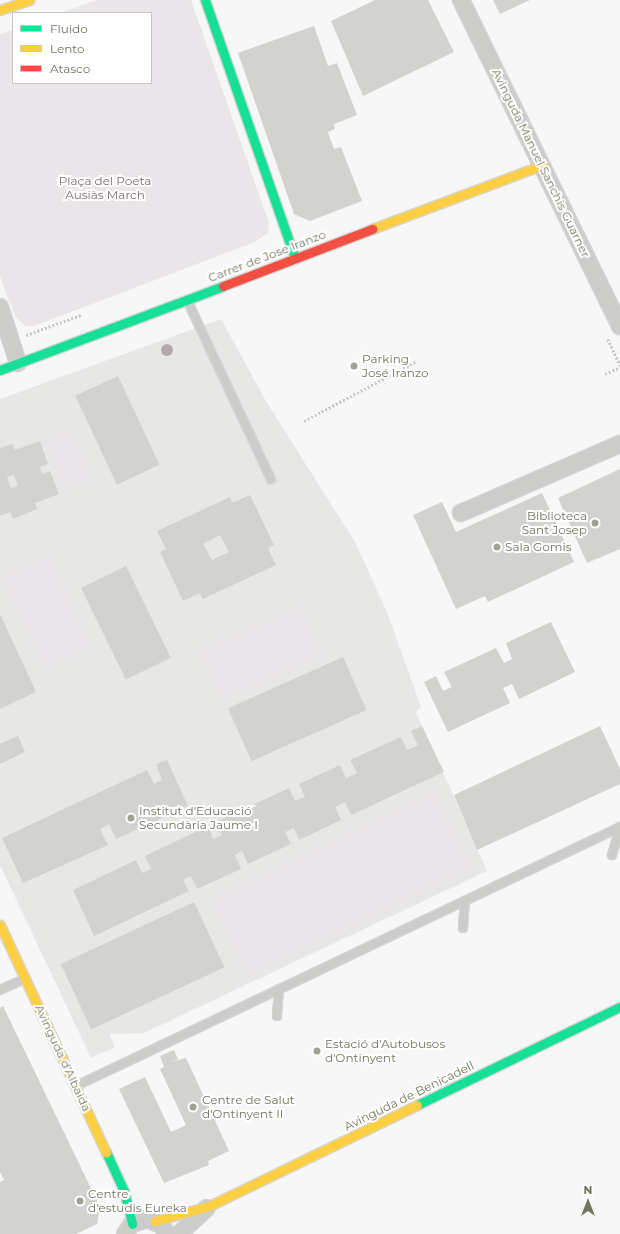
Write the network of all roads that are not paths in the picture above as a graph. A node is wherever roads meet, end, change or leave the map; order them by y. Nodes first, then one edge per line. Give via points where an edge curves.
1 (29, 0) edge
2 (205, 0) edge
3 (461, 0) edge
4 (0, 10) edge
5 (542, 165) junction
6 (295, 258) junction
7 (186, 299) junction
8 (0, 307) edge
9 (620, 326) edge
10 (18, 363) junction
11 (0, 370) edge
12 (620, 444) edge
13 (271, 479) dead end
14 (461, 513) dead end
15 (620, 827) edge
16 (612, 855) dead end
17 (465, 900) junction
18 (0, 925) edge
19 (463, 928) dead end
20 (25, 978) junction
21 (280, 989) junction
22 (0, 990) edge
23 (620, 1007) edge
24 (277, 1016) dead end
25 (76, 1086) junction
26 (124, 1191) junction
27 (209, 1206) junction
28 (151, 1220) junction
29 (128, 1229) edge
30 (167, 1234) edge
31 (179, 1234) edge

1 - 4 street
2 - 6 street
3 - 5 street, Avinguda Manuel Sanchis Guarner
5 - 6 street, Carrer de Jose Iranzo
5 - 9 street, Avinguda Manuel Sanchis Guarner
6 - 7 street, Carrer de Jose Iranzo
7 - 10 street, Carrer de Jose Iranzo
7 - 13 lane
8 - 10 street
10 - 11 street, Carrer de Jose Iranzo
12 - 14 street
15 - 16 lane
15 - 17 lane
17 - 19 lane
17 - 21 lane
18 - 20 street, Avinguda d'Albaida
20 - 22 lane
20 - 25 street, Avinguda d'Albaida
21 - 24 lane
21 - 25 lane
23 - 27 street, Avinguda de Benicadell
25 - 26 street, Avinguda d'Albaida
26 - 28 street, Avinguda d'Albaida
26 - 29 street, Avinguda d'Albaida
27 - 28 street, Avinguda de Benicadell
27 - 31 street
28 - 29 street
28 - 30 street, Avinguda d'Albaida

